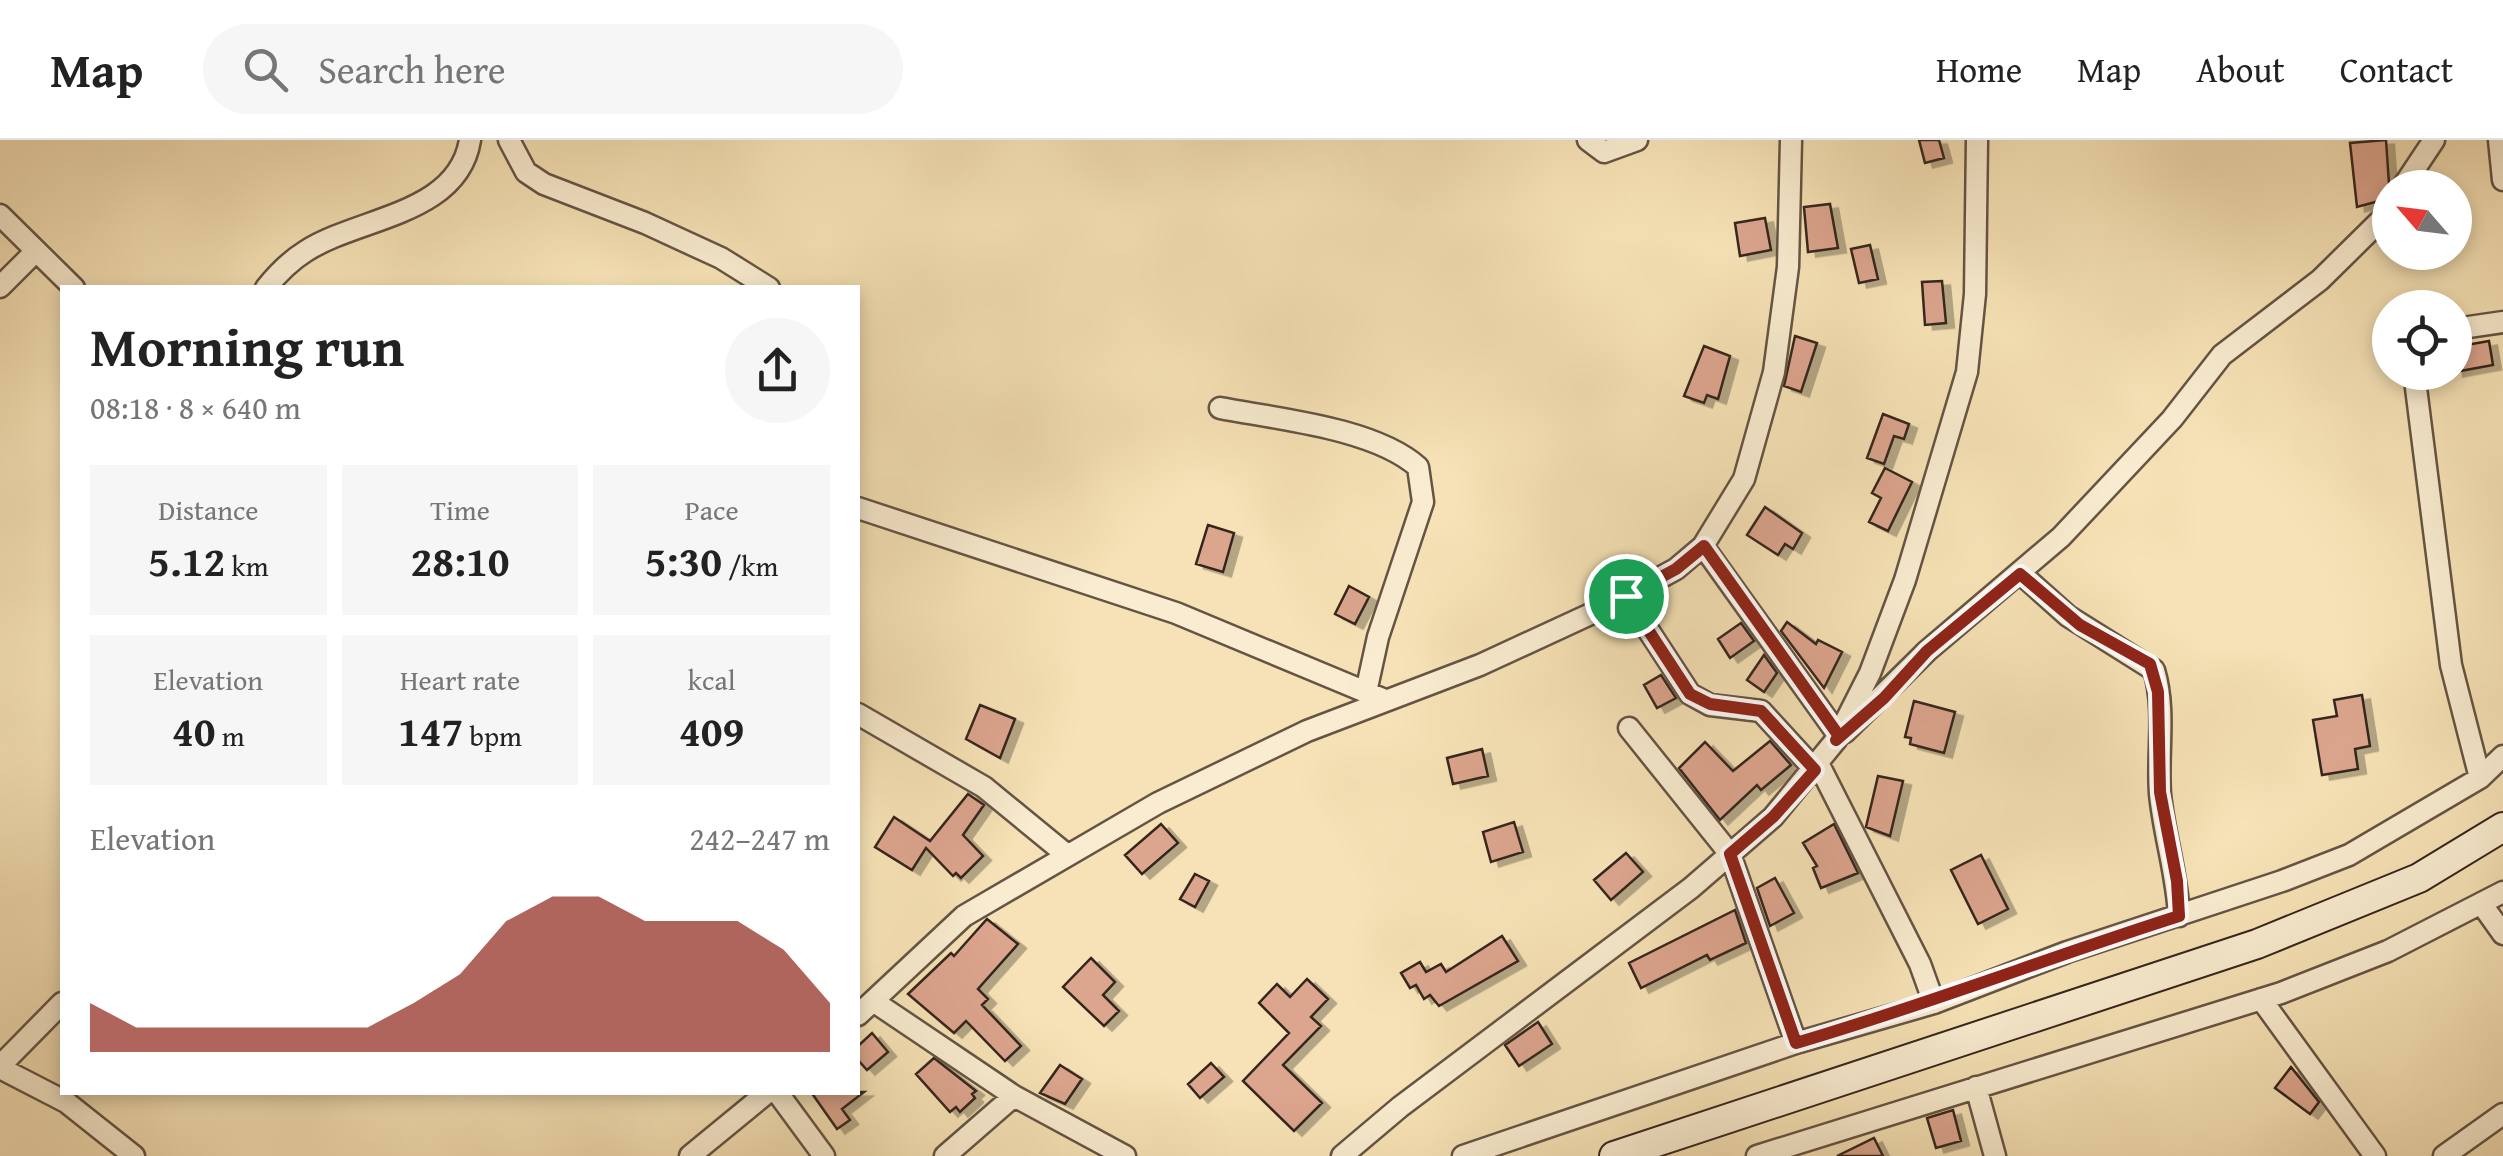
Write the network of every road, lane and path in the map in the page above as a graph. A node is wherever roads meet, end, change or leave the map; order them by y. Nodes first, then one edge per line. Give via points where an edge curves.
1 (470, 140) edge
2 (509, 140) edge
3 (1588, 140) edge
4 (1637, 140) edge
5 (1791, 140) edge
6 (1977, 140) edge
7 (2434, 140) edge
8 (2499, 140) edge
9 (2414, 170) edge
10 (2503, 180) edge
11 (0, 215) edge
12 (2372, 229) edge
13 (36, 251) junction
14 (71, 285) edge
15 (269, 285) edge
16 (763, 285) edge
17 (0, 287) edge
18 (2503, 308) edge
19 (2494, 323) edge
20 (2416, 390) edge
21 (1220, 408) dead end
22 (860, 509) edge
23 (1704, 546) junction
24 (2020, 574) junction
25 (1626, 596) junction
26 (1376, 696) junction
27 (860, 715) edge
28 (1629, 728) dead end
29 (1838, 738) junction
30 (2503, 756) edge
31 (1817, 768) junction
32 (2480, 778) junction
33 (2503, 827) edge
34 (1730, 854) junction
35 (1067, 855) junction
36 (2503, 892) edge
37 (2483, 906) junction
38 (2179, 916) junction
39 (2503, 934) edge
40 (2261, 999) junction
41 (1934, 1003) junction
42 (60, 1005) edge
43 (865, 1008) edge
44 (1796, 1043) junction
45 (0, 1067) edge
46 (1976, 1087) junction
47 (764, 1095) edge
48 (779, 1095) edge
49 (1014, 1096) junction
50 (2503, 1114) edge
51 (1782, 1152) edge
52 (2370, 1154) edge
53 (134, 1156) edge
54 (690, 1156) edge
55 (824, 1156) edge
56 (945, 1156) edge
57 (1125, 1156) edge
58 (1342, 1156) edge
59 (1464, 1156) edge
60 (1614, 1156) edge
61 (1757, 1156) edge
62 (1996, 1156) edge
63 (2444, 1156) edge

1 - 15 street via 460,172 420,204 308,250
2 - 16 street via 526,172 544,184 644,222
3 - 4 street via 1604,152
5 - 23 street via 1786,285 1774,372 1744,478
6 - 29 street via 1976,294 1966,372 1905,580
7 - 9 street
8 - 10 street
11 - 13 street
12 - 24 street via 2320,280 2222,354 2120,476
13 - 14 street
13 - 17 street
18 - 19 street
20 - 32 street via 2451,665
21 - 26 street via 1312,426 1404,454 1418,466 1423,502 1384,618
22 - 26 street via 1176,613
23 - 25 street
23 - 29 street
24 - 29 street via 1927,651
24 - 38 street via 2068,616 2154,670 2160,792
25 - 26 street via 1480,665
25 - 31 street via 1690,694 1710,704 1761,711
26 - 35 street
27 - 35 street via 984,787
28 - 34 street
29 - 31 street
30 - 32 street
31 - 34 street
31 - 41 street via 1906,934
32 - 38 street via 2349,856
33 - 60 main road via 2420,878 2256,944
34 - 44 street
34 - 58 street
35 - 43 street via 964,916
36 - 37 street
37 - 39 street
37 - 40 street
38 - 41 street
40 - 46 street
40 - 52 street
41 - 44 street
42 - 45 street
43 - 49 street
44 - 59 street
45 - 53 street via 66,1102
46 - 51 street
46 - 62 street
47 - 54 street
48 - 55 street
49 - 56 street
49 - 57 street
50 - 63 street
51 - 61 street

